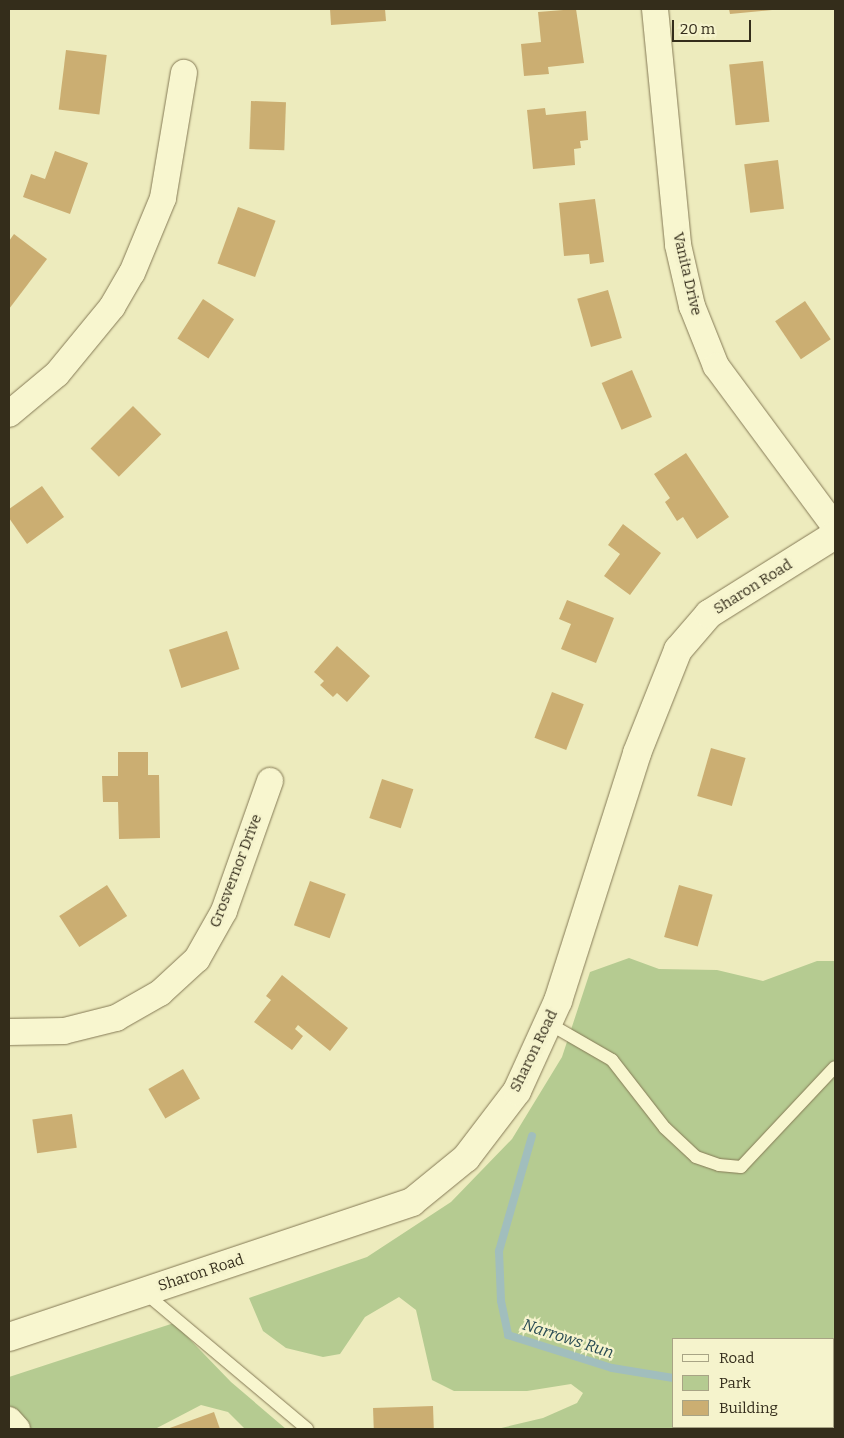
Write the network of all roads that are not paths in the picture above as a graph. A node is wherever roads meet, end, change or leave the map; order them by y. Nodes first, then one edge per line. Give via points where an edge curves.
1 (655, 9) edge
2 (184, 72) dead end
3 (9, 414) edge
4 (835, 527) edge
5 (835, 535) edge
6 (270, 781) dead end
7 (548, 1023) junction
8 (9, 1032) edge
9 (835, 1067) edge
10 (144, 1292) junction
11 (9, 1337) edge
12 (9, 1420) edge
13 (17, 1429) edge
14 (306, 1429) edge

1 - 4 street, Vanita Drive via 678,245 692,306 716,366
2 - 3 street via 163,198 132,273 112,307 67,362
5 - 7 street, Sharon Road via 709,614 678,650 637,753
6 - 8 street, Grosvernor Drive via 224,911 197,959 160,993 116,1018 64,1031
7 - 9 lane via 612,1060 665,1128 696,1157 719,1165 741,1167
7 - 10 street, Sharon Road via 517,1090 466,1158 412,1202
10 - 11 street, Sharon Road
10 - 14 lane
12 - 13 street

